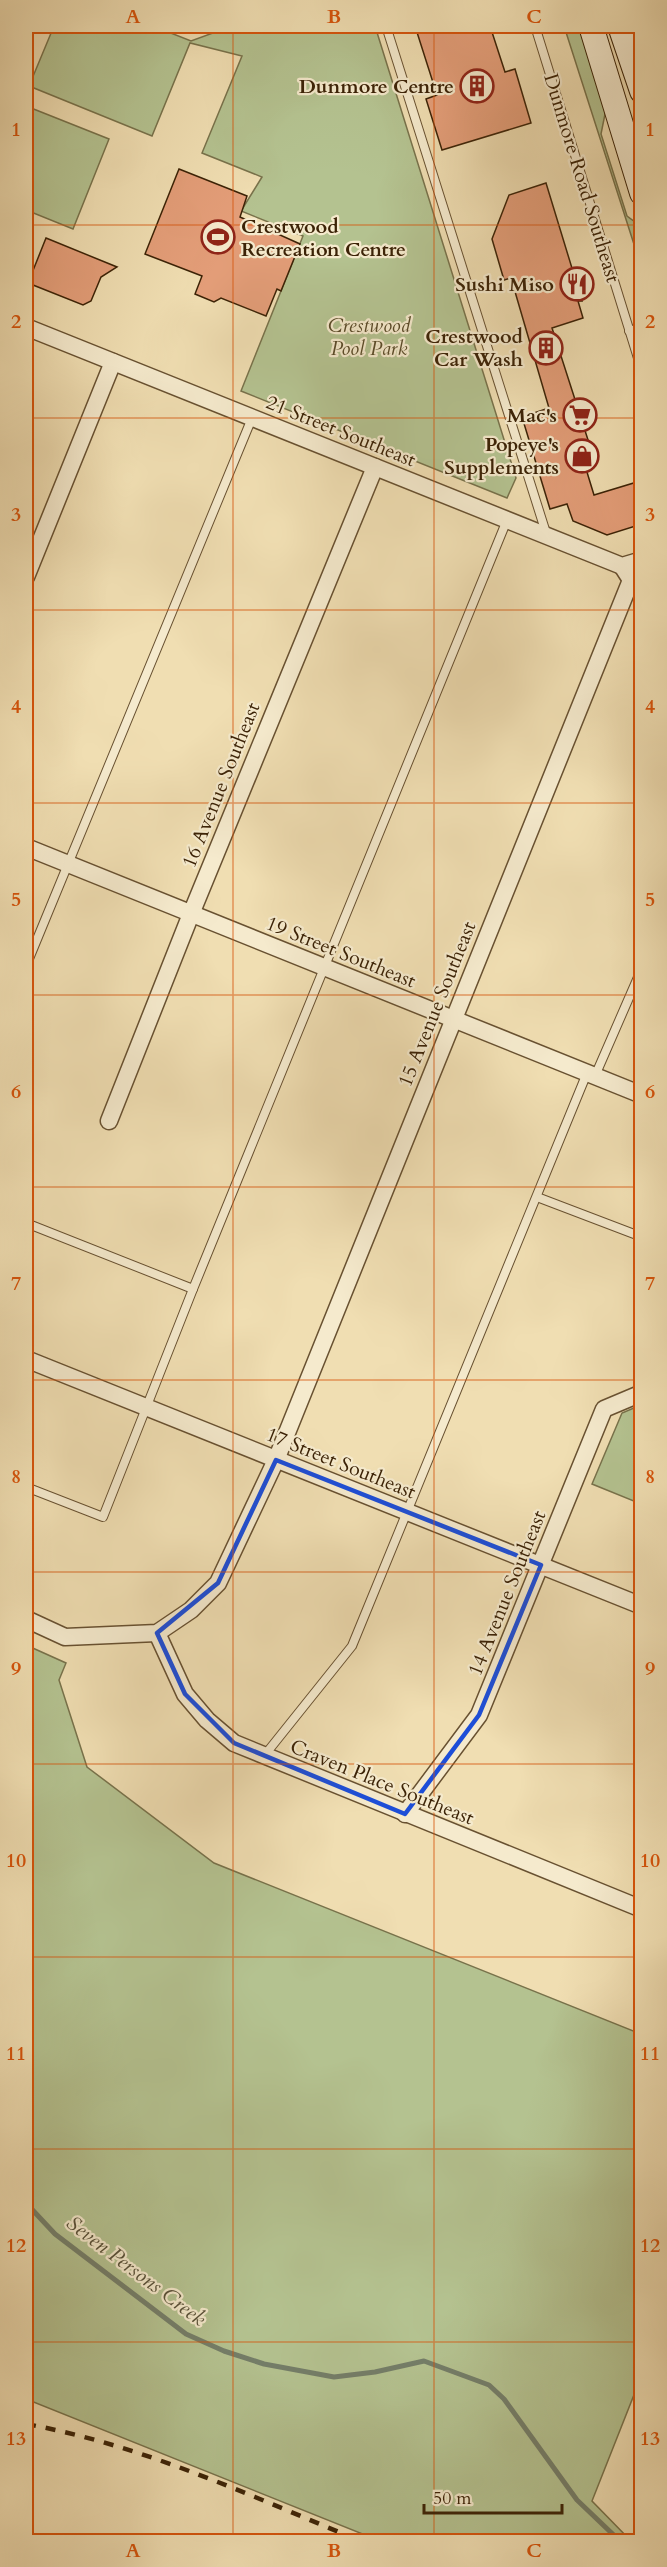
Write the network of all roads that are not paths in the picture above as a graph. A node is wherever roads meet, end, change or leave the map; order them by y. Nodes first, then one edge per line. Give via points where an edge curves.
1 (386, 26) edge
2 (536, 26) edge
3 (591, 26) edge
4 (620, 26) edge
5 (642, 91) edge
6 (642, 193) edge
7 (26, 327) edge
8 (642, 327) edge
9 (629, 331) junction
10 (113, 362) junction
11 (642, 371) edge
12 (252, 418) junction
13 (375, 467) junction
14 (507, 520) junction
15 (547, 537) junction
16 (642, 560) edge
17 (631, 577) edge
18 (26, 578) edge
19 (26, 847) edge
20 (66, 864) junction
21 (191, 914) junction
22 (26, 966) edge
23 (326, 968) junction
24 (642, 968) edge
25 (453, 1019) junction
26 (591, 1074) junction
27 (642, 1095) edge
28 (109, 1121) dead end
29 (537, 1197) junction
30 (26, 1223) edge
31 (642, 1237) edge
32 (193, 1289) junction
33 (26, 1359) edge
34 (642, 1393) edge
35 (146, 1407) junction
36 (276, 1460) junction
37 (26, 1487) edge
38 (407, 1512) junction
39 (541, 1566) junction
40 (642, 1606) edge
41 (26, 1619) edge
42 (157, 1633) junction
43 (264, 1756) junction
44 (405, 1814) junction
45 (642, 1910) edge

1 - 15 lane
2 - 9 lane, Dunmore Road Southeast
3 - 6 main road
4 - 5 main road
7 - 10 street, 21 Street Southeast
8 - 9 lane
9 - 11 lane, Dunmore Road Southeast
10 - 12 street, 21 Street Southeast
10 - 18 street
12 - 13 street, 21 Street Southeast
12 - 20 lane
13 - 14 street, 21 Street Southeast
13 - 21 street, 16 Avenue Southeast
14 - 15 street, 21 Street Southeast
14 - 23 lane
15 - 17 street, 21 Street Southeast
16 - 17 street
17 - 25 street, 15 Avenue Southeast
19 - 20 street, 19 Street Southeast
20 - 21 street, 19 Street Southeast
20 - 22 lane
21 - 23 street, 19 Street Southeast
21 - 28 street, 16 Avenue Southeast
23 - 25 street, 19 Street Southeast
23 - 32 lane
24 - 26 lane
25 - 26 street, 19 Street Southeast
25 - 36 street, 15 Avenue Southeast
26 - 27 street, 19 Street Southeast
26 - 29 lane
29 - 31 lane
29 - 38 lane
30 - 32 lane
32 - 35 lane
33 - 35 street, 17 Street Southeast
34 - 39 street, 14 Avenue Southeast via 604,1409
35 - 36 street, 17 Street Southeast
35 - 37 lane via 103,1517
36 - 38 street, 17 Street Southeast
36 - 42 street, 15 Avenue Southeast via 218,1583 191,1610
38 - 39 street, 17 Street Southeast
38 - 43 lane via 352,1646
39 - 40 street, 17 Street Southeast
39 - 44 street, 14 Avenue Southeast via 479,1715
41 - 42 street via 65,1636
42 - 43 street, Craven Place Southeast via 185,1694 207,1720 234,1743
43 - 44 street, Craven Place Southeast
44 - 45 street, Craven Place Southeast

